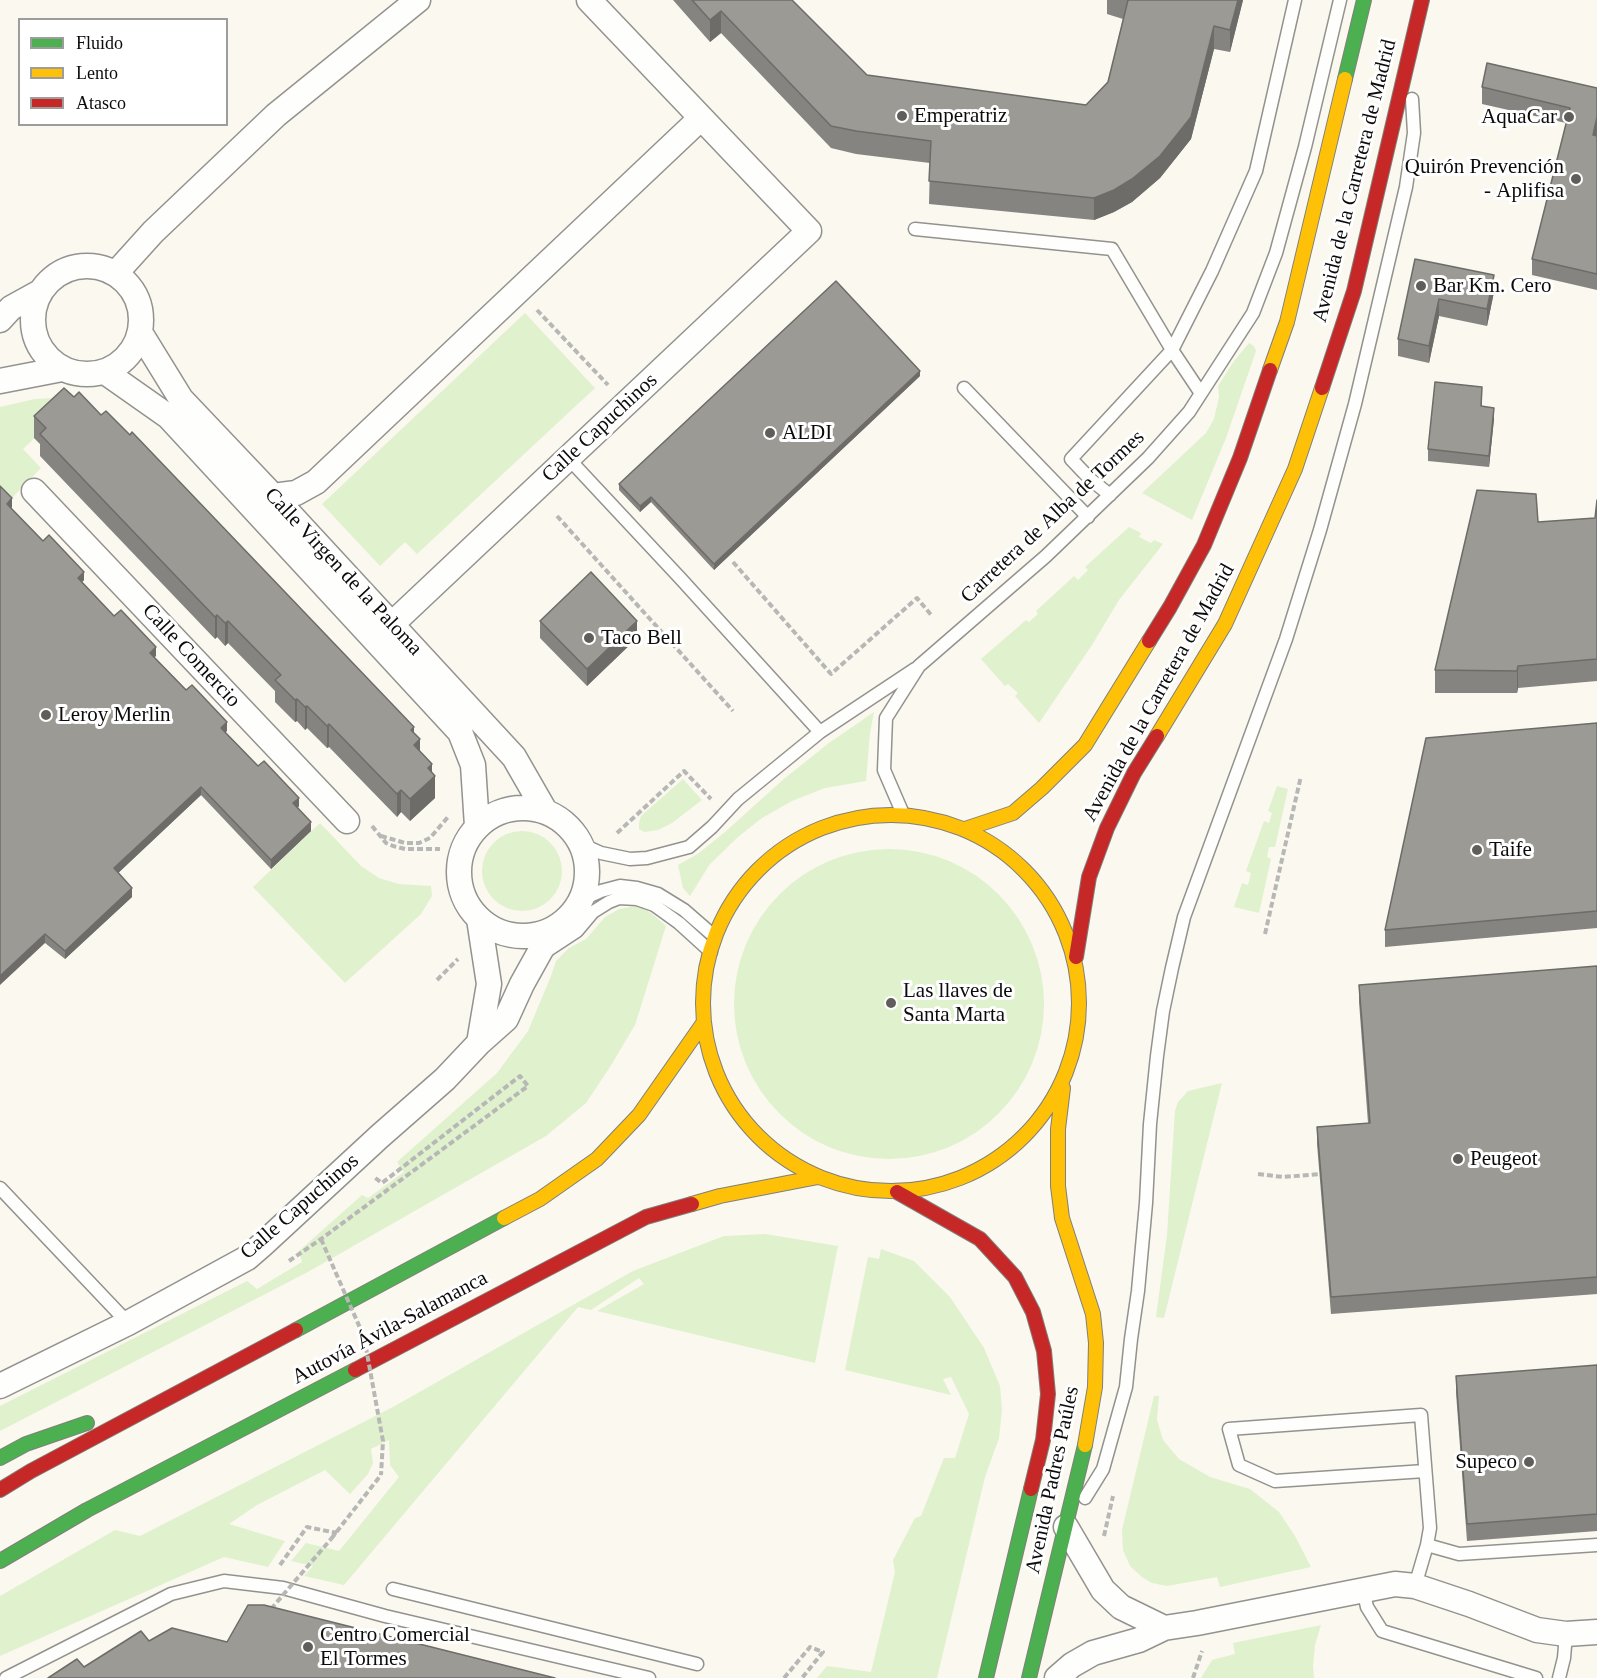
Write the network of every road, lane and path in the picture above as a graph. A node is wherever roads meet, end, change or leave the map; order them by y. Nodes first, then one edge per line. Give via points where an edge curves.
1 (418, 0) edge
2 (589, 0) edge
3 (1295, 0) edge
4 (1340, 0) edge
5 (1364, 0) edge
6 (1422, 0) edge
7 (1409, 50) junction
8 (701, 118) junction
9 (915, 229) dead end
10 (116, 273) junction
11 (40, 292) junction
12 (536, 309) dead end
13 (0, 320) edge
14 (141, 334) junction
15 (1173, 350) junction
16 (62, 369) junction
17 (105, 372) junction
18 (0, 381) edge
19 (609, 386) dead end
20 (964, 388) dead end
21 (1200, 392) junction
22 (568, 459) junction
23 (34, 491) dead end
24 (1110, 495) junction
25 (273, 496) junction
26 (557, 516) dead end
27 (1088, 517) junction
28 (733, 562) dead end
29 (932, 616) dead end
30 (391, 625) junction
31 (919, 666) junction
32 (733, 711) dead end
33 (820, 732) junction
34 (1301, 776) dead end
35 (714, 802) dead end
36 (545, 811) junction
37 (450, 814) dead end
38 (903, 814) junction
39 (347, 821) dead end
40 (477, 826) junction
41 (965, 829) junction
42 (381, 836) dead end
43 (614, 836) dead end
44 (386, 843) dead end
45 (581, 844) junction
46 (440, 849) dead end
47 (581, 900) junction
48 (479, 919) junction
49 (552, 930) junction
50 (1265, 934) dead end
51 (715, 937) junction
52 (711, 952) junction
53 (537, 957) junction
54 (458, 959) dead end
55 (1075, 962) junction
56 (437, 980) dead end
57 (704, 1022) junction
58 (479, 1043) junction
59 (1065, 1078) junction
60 (1258, 1174) dead end
61 (1320, 1174) edge
62 (374, 1177) dead end
63 (818, 1177) junction
64 (0, 1188) edge
65 (897, 1192) junction
66 (321, 1239) junction
67 (282, 1266) dead end
68 (128, 1323) junction
69 (0, 1386) edge
70 (182, 1390) junction
71 (0, 1458) edge
72 (1425, 1471) junction
73 (1116, 1486) dead end
74 (0, 1490) edge
75 (1066, 1527) junction
76 (337, 1533) junction
77 (1105, 1542) dead end
78 (1427, 1545) junction
79 (1597, 1545) edge
80 (0, 1561) edge
81 (274, 1573) dead end
82 (1415, 1586) junction
83 (393, 1589) dead end
84 (1363, 1589) junction
85 (264, 1617) edge
86 (1164, 1628) junction
87 (1597, 1632) edge
88 (1566, 1634) junction
89 (1202, 1651) dead end
90 (698, 1664) dead end
91 (6, 1678) edge
92 (649, 1678) edge
93 (784, 1678) edge
94 (802, 1678) edge
95 (986, 1678) edge
96 (1029, 1678) edge
97 (1057, 1678) edge
98 (1193, 1678) edge
99 (1536, 1678) edge
100 (1559, 1678) edge

1 - 10 street via 276,115 153,232
2 - 8 street
3 - 15 lane via 1256,171
4 - 21 lane, Carretera de Alba de Tormes via 1276,253 1253,313
5 - 41 highway, Avenida de la Carretera de Madrid via 1287,322 1240,458 1204,545 1085,744 1013,813
6 - 7 highway, Avenida de la Carretera de Madrid
7 - 55 highway, Avenida de la Carretera de Madrid via 1354,291 1295,469 1225,624 1134,772 1107,828 1089,877
7 - 75 lane via 1413,133 1406,187 1387,269 1317,541 1286,639 1184,917 1157,1056 1126,1387 1103,1469
8 - 22 street, Calle Capuchinos via 809,231
8 - 25 street via 316,482 296,493
9 - 15 lane via 1112,249
10 - 11 street via 96,266 74,267 54,276
10 - 14 street via 133,289 141,311
11 - 13 street via 11,308
11 - 16 street via 32,321 41,349
12 - 19 path
14 - 17 street via 128,357
14 - 25 street, Calle Virgen de la Paloma via 181,399
15 - 21 lane
15 - 24 lane via 1071,459
16 - 17 street via 84,375
16 - 18 street
17 - 40 street, Calle Virgen de la Paloma via 169,417 460,732 473,765
20 - 27 lane
21 - 24 lane, Carretera de Alba de Tormes via 1189,412
22 - 30 street, Calle Capuchinos
22 - 33 lane
23 - 39 street, Calle Comercio
24 - 27 lane, Carretera de Alba de Tormes
25 - 30 street, Calle Virgen de la Paloma
26 - 32 path
27 - 31 lane, Carretera de Alba de Tormes
28 - 29 path via 831,674 917,598
30 - 36 street, Calle Virgen de la Paloma via 514,757
31 - 33 lane
31 - 38 lane, Carretera de Alba de Tormes via 886,718 884,770
33 - 45 lane via 738,799 689,848 630,859
34 - 50 path
35 - 43 path via 684,771
36 - 40 street via 521,807 497,813
36 - 45 street via 567,824
37 - 42 path via 430,838 419,843
38 - 41 highway
38 - 51 highway via 855,817 810,832 769,859 737,895
40 - 48 street via 463,846 458,869 463,897
41 - 55 highway via 1004,851 1036,882 1061,920
44 - 46 path via 405,849
45 - 47 street via 588,872
47 - 49 street via 569,918
47 - 51 lane via 620,886 637,888 658,894 684,910
48 - 49 street via 501,933 527,937
48 - 58 street via 489,984
49 - 53 street, Calle Capuchinos
51 - 52 highway
52 - 53 lane via 654,905 619,898 593,912 577,931
52 - 57 highway via 704,979
53 - 58 street, Calle Capuchinos via 506,1018
54 - 56 path
55 - 59 highway via 1079,1021
57 - 63 highway via 715,1071 739,1115 774,1152
57 - 70 highway, Autovía Ávila-Salamanca via 639,1115 597,1159 540,1198
58 - 68 street, Calle Capuchinos via 445,1079 247,1257
59 - 65 highway via 1037,1123 997,1160 949,1183
59 - 75 highway, Avenida Padres Paúles via 1058,1129 1058,1186 1062,1218 1093,1314 1096,1343 1095,1387 1087,1438
60 - 61 path
62 - 66 path via 382,1183 520,1076 528,1086
63 - 65 highway via 856,1189
63 - 80 highway, Autovía Ávila-Salamanca via 720,1196 646,1217 87,1510
64 - 68 lane
65 - 95 highway, Avenida Padres Paúles via 981,1239 1015,1277 1033,1312 1044,1352 1048,1394 1043,1440
66 - 67 path
66 - 76 path, bridge via 364,1337 382,1441 381,1475
68 - 69 street, Calle Capuchinos
70 - 71 highway via 26,1444
70 - 74 highway, Autovía Ávila-Salamanca
72 - 72 lane via 1275,1482 1239,1465 1229,1429 1421,1415
72 - 78 lane via 1430,1528
73 - 77 path via 1104,1531
75 - 86 street via 1103,1590 1121,1607
75 - 96 highway, Avenida Padres Paúles
76 - 81 path via 307,1527
76 - 85 path, bridge
78 - 79 lane via 1459,1554
78 - 82 lane
82 - 84 street via 1395,1584
82 - 88 street via 1537,1630
83 - 90 lane
84 - 86 street
84 - 99 lane via 1367,1607 1382,1630
86 - 97 street via 1139,1640 1093,1653
87 - 88 street
88 - 100 lane
89 - 98 path
91 - 92 lane via 171,1594 224,1581 283,1588
93 - 94 path via 810,1647 823,1652

